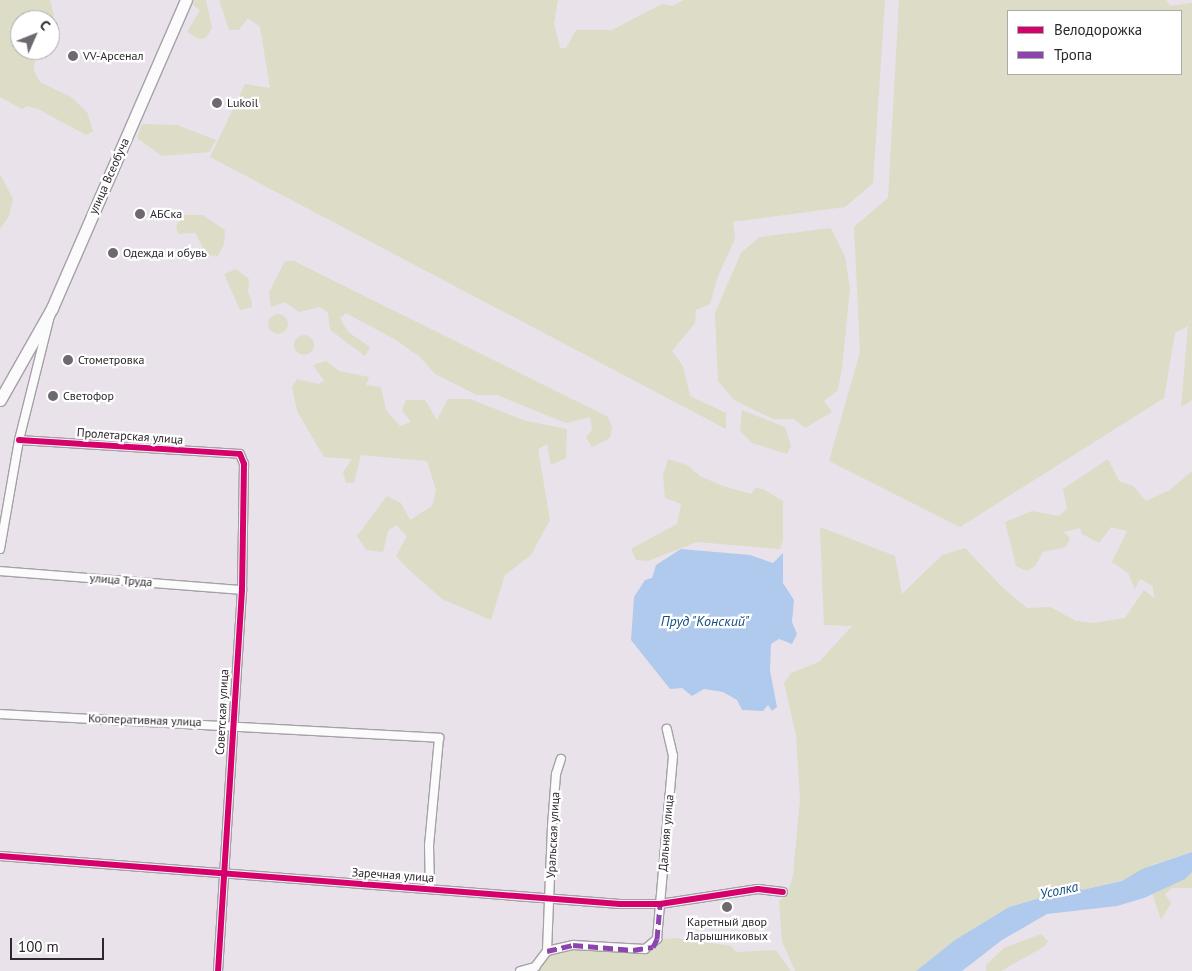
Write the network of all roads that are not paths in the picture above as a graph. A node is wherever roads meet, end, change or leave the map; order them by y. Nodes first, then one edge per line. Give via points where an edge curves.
1 (186, 0) edge
2 (52, 308) junction
3 (30, 352) junction
4 (42, 356) junction
5 (0, 400) edge
6 (19, 440) junction
7 (240, 454) joint
8 (0, 549) edge
9 (0, 571) edge
10 (242, 590) junction
11 (0, 714) edge
12 (233, 724) junction
13 (667, 729) dead end
14 (561, 759) dead end
15 (0, 856) edge
16 (222, 874) junction
17 (430, 888) junction
18 (783, 892) dead end
19 (547, 896) junction
20 (660, 904) junction
21 (547, 952) junction
22 (218, 971) edge
23 (520, 971) edge

1 - 2 main road, улица Всеобуча
2 - 3 main road
2 - 4 street, улица Всеобуча
3 - 4 street
3 - 5 main road
4 - 6 street, улица Всеобуча
6 - 7 street, Пролетарская улица
6 - 8 street, улица Всеобуча
7 - 10 street, Советская улица via 244,464
9 - 10 street, улица Труда
10 - 12 street, Советская улица
11 - 12 street, Кооперативная улица
12 - 16 street, Советская улица
12 - 17 street, Кооперативная улица via 439,738 428,845
13 - 20 street, Дальняя улица via 673,756
14 - 19 street, Уральская улица via 556,774
15 - 16 street, Заречная улица
16 - 17 street, Заречная улица
16 - 22 street, Советская улица
17 - 19 street, Заречная улица
18 - 20 street, Заречная улица via 728,892
19 - 20 street, Заречная улица via 620,904
19 - 21 street, Уральская улица
20 - 21 street, Дальняя улица via 658,939 646,949 573,945
21 - 23 street via 535,967

